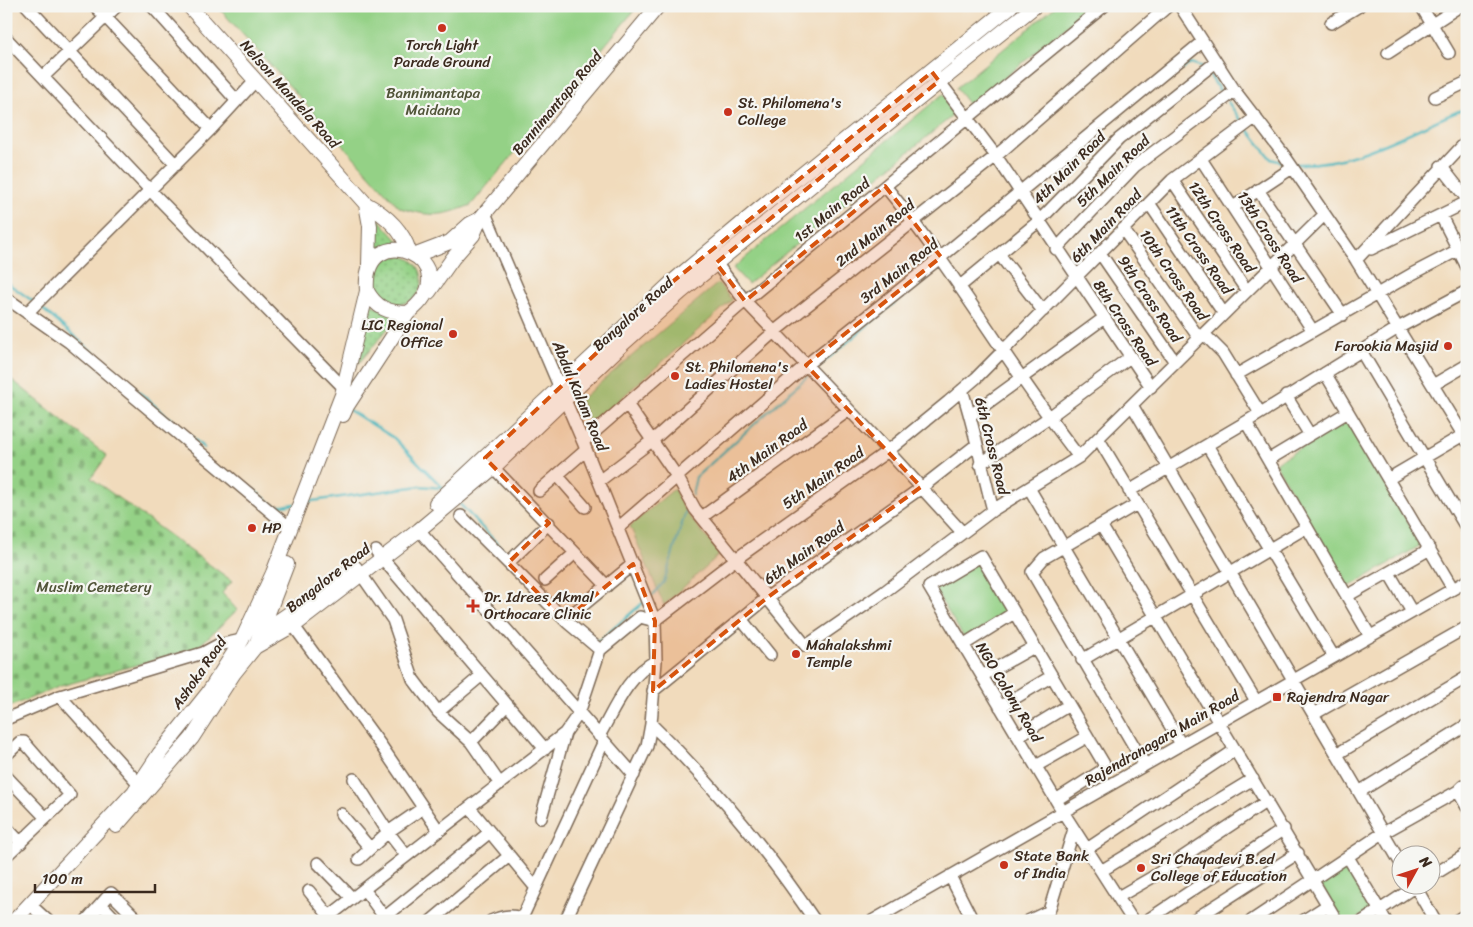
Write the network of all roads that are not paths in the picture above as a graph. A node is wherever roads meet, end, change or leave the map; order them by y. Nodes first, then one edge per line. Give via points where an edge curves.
1 (27, 6) edge
2 (95, 6) edge
3 (117, 6) edge
4 (152, 6) edge
5 (189, 6) edge
6 (658, 6) edge
7 (1011, 6) edge
8 (1035, 6) edge
9 (1104, 6) edge
10 (1168, 6) edge
11 (1180, 6) edge
12 (1359, 6) edge
13 (1421, 6) edge
14 (1460, 6) edge
15 (105, 17) junction
16 (1331, 23) dead end
17 (1431, 23) junction
18 (6, 38) edge
19 (1202, 42) junction
20 (70, 52) junction
21 (1388, 53) dead end
22 (1449, 53) dead end
23 (1210, 67) junction
24 (935, 76) junction
25 (43, 78) junction
26 (256, 80) junction
27 (1467, 82) edge
28 (1233, 93) junction
29 (1435, 97) dead end
30 (237, 101) junction
31 (968, 118) junction
32 (1254, 119) junction
33 (211, 130) junction
34 (1466, 143) edge
35 (996, 156) junction
36 (1201, 159) junction
37 (176, 164) junction
38 (1441, 166) junction
39 (1292, 168) junction
40 (1172, 180) junction
41 (885, 186) junction
42 (150, 190) junction
43 (1258, 190) junction
44 (1023, 196) junction
45 (1467, 200) edge
46 (366, 204) junction
47 (1148, 204) junction
48 (1233, 207) junction
49 (1324, 215) junction
50 (483, 216) junction
51 (1441, 216) junction
52 (914, 221) junction
53 (1039, 221) junction
54 (1123, 229) junction
55 (400, 232) junction
56 (1296, 243) junction
57 (440, 247) junction
58 (1056, 249) junction
59 (1458, 250) junction
60 (413, 253) junction
61 (1100, 253) junction
62 (999, 254) junction
63 (1360, 256) junction
64 (941, 257) junction
65 (716, 263) junction
66 (369, 266) junction
67 (1271, 267) junction
68 (1467, 267) edge
69 (1076, 278) junction
70 (959, 287) junction
71 (1467, 290) edge
72 (367, 291) junction
73 (1247, 291) junction
74 (1378, 295) junction
75 (6, 298) edge
76 (1461, 299) edge
77 (423, 301) junction
78 (745, 301) junction
79 (33, 307) junction
80 (1043, 311) junction
81 (408, 313) junction
82 (1224, 314) junction
83 (1343, 314) junction
84 (1104, 318) junction
85 (1398, 328) junction
86 (775, 331) junction
87 (1313, 331) junction
88 (1202, 336) junction
89 (1361, 350) junction
90 (1001, 351) junction
91 (1130, 357) junction
92 (1175, 362) junction
93 (806, 365) junction
94 (1467, 365) edge
95 (1325, 373) junction
96 (1236, 375) junction
97 (1021, 378) junction
98 (1433, 385) junction
99 (559, 387) junction
100 (1151, 387) junction
101 (962, 390) junction
102 (1286, 396) junction
103 (565, 400) junction
104 (343, 403) junction
105 (627, 404) junction
106 (1132, 405) junction
107 (849, 410) junction
108 (1348, 412) junction
109 (1260, 413) junction
110 (970, 415) junction
111 (1048, 418) junction
112 (1246, 422) junction
113 (1310, 435) junction
114 (1098, 438) junction
115 (1465, 438) edge
116 (653, 440) junction
117 (976, 445) junction
118 (1207, 445) junction
119 (585, 446) junction
120 (888, 451) junction
121 (1079, 457) junction
122 (1424, 457) junction
123 (1268, 460) junction
124 (489, 463) junction
125 (980, 464) junction
126 (1169, 468) junction
127 (558, 475) junction
128 (678, 478) junction
129 (1388, 479) junction
130 (599, 481) junction
131 (921, 488) junction
132 (1029, 488) junction
133 (539, 490) dead end
134 (1129, 490) junction
135 (305, 502) junction
136 (1137, 504) junction
137 (440, 505) junction
138 (585, 507) dead end
139 (993, 510) junction
140 (698, 513) junction
141 (461, 516) dead end
142 (548, 524) junction
143 (1101, 525) junction
144 (1307, 527) junction
145 (290, 528) junction
146 (618, 528) junction
147 (1467, 528) edge
148 (419, 530) junction
149 (962, 532) junction
150 (1064, 546) junction
151 (1269, 549) junction
152 (1430, 549) junction
153 (575, 553) junction
154 (379, 554) junction
155 (736, 559) junction
156 (508, 563) junction
157 (633, 564) junction
158 (359, 571) junction
159 (1230, 572) junction
160 (1389, 573) junction
161 (546, 580) dead end
162 (1467, 581) edge
163 (607, 586) junction
164 (1453, 589) junction
165 (1191, 594) junction
166 (1347, 596) junction
167 (768, 598) junction
168 (1412, 612) junction
169 (1014, 613) junction
170 (1155, 616) junction
171 (568, 617) junction
172 (741, 619) junction
173 (655, 620) junction
174 (293, 625) junction
175 (1467, 627) edge
176 (262, 633) junction
177 (1370, 636) junction
178 (1118, 638) junction
179 (242, 640) junction
180 (963, 645) junction
181 (255, 647) junction
182 (1034, 647) junction
183 (600, 650) junction
184 (770, 655) dead end
185 (1334, 657) junction
186 (1082, 660) junction
187 (656, 661) junction
188 (482, 675) junction
189 (982, 676) junction
190 (1052, 676) junction
191 (1467, 677) edge
192 (1294, 680) junction
193 (653, 691) junction
194 (60, 696) junction
195 (1256, 701) junction
196 (507, 705) junction
197 (1069, 705) junction
198 (1000, 707) junction
199 (438, 712) junction
200 (579, 713) junction
201 (1314, 714) junction
202 (6, 718) edge
203 (1219, 722) junction
204 (651, 724) junction
205 (1467, 726) edge
206 (565, 733) junction
207 (1018, 736) junction
208 (1088, 737) junction
209 (602, 738) junction
210 (471, 742) junction
211 (1181, 744) junction
212 (545, 749) junction
213 (1235, 750) junction
214 (1337, 754) junction
215 (6, 755) edge
216 (1145, 765) junction
217 (1036, 766) junction
218 (634, 775) junction
219 (6, 776) edge
220 (1253, 778) junction
221 (354, 779) dead end
222 (139, 784) junction
223 (500, 784) junction
224 (1464, 788) edge
225 (1359, 792) junction
226 (1056, 800) junction
227 (1267, 802) junction
228 (1467, 806) edge
229 (423, 808) junction
230 (470, 808) junction
231 (1063, 812) junction
232 (341, 814) dead end
233 (46, 818) junction
234 (541, 818) dead end
235 (6, 827) edge
236 (1074, 829) junction
237 (1284, 829) junction
238 (388, 832) junction
239 (439, 832) junction
240 (490, 832) junction
241 (1383, 833) junction
242 (21, 842) junction
243 (1390, 845) edge
244 (370, 848) junction
245 (1087, 849) junction
246 (1298, 853) junction
247 (1467, 854) edge
248 (406, 855) junction
249 (6, 856) edge
250 (509, 856) junction
251 (1348, 857) junction
252 (359, 859) dead end
253 (318, 862) dead end
254 (1101, 871) junction
255 (1440, 871) edge
256 (950, 876) junction
257 (1313, 880) junction
258 (536, 888) junction
259 (364, 889) junction
260 (309, 891) dead end
261 (1403, 894) edge
262 (1421, 894) edge
263 (1118, 897) junction
264 (352, 898) junction
265 (101, 904) junction
266 (1328, 905) junction
267 (36, 910) junction
268 (1379, 910) junction
269 (1467, 914) edge
270 (1053, 916) edge
271 (326, 918) edge
272 (91, 919) edge
273 (386, 919) edge
274 (523, 919) edge
275 (14, 921) edge
276 (26, 921) edge
277 (48, 921) edge
278 (117, 921) edge
279 (139, 921) edge
280 (431, 921) edge
281 (491, 921) edge
282 (565, 921) edge
283 (815, 921) edge
284 (872, 921) edge
285 (973, 921) edge
286 (1028, 921) edge
287 (1133, 921) edge
288 (1146, 921) edge
289 (1192, 921) edge
290 (1251, 921) edge
291 (1303, 921) edge
292 (1338, 921) edge
293 (1363, 921) edge
294 (1386, 921) edge
295 (1435, 921) edge
296 (1456, 921) edge

1 - 20 street
2 - 15 street
3 - 15 street
4 - 30 street
5 - 26 main road, Nelson Mandela Road
6 - 50 main road, Bannimantapa Road
7 - 24 main road, Bangalore Road
8 - 24 main road, Bangalore Road
9 - 31 street, 1st Main Road
10 - 35 street, 2nd Main Road
11 - 19 street
12 - 16 street
13 - 17 street
14 - 17 street
15 - 20 street
15 - 33 street
17 - 21 street
17 - 22 street
18 - 25 street
19 - 23 street
19 - 44 street, 3rd Main Road
20 - 25 street
20 - 37 street
23 - 28 street
23 - 53 street, 4th Main Road via 1119,139
24 - 31 street, 8th Cross Road
24 - 65 main road, Bangalore Road
24 - 99 main road, Bangalore Road via 686,271
25 - 42 street
26 - 30 street
26 - 46 main road, Nelson Mandela Road
27 - 29 street
28 - 32 street
28 - 58 street, 5th Main Road via 1135,166
30 - 33 street
31 - 35 street, 8th Cross Road
31 - 41 street, 1st Main Road
32 - 36 street, 6th Main Road
32 - 39 street
33 - 37 street
34 - 38 street
35 - 44 street, 8th Cross Road
35 - 52 street, 2nd Main Road
36 - 40 street, 6th Main Road
36 - 48 street, 13th Cross Road
37 - 42 street
38 - 45 street
38 - 63 street
39 - 43 street
39 - 49 street
40 - 47 street, 6th Main Road
40 - 73 street, 12th Cross Road
41 - 52 street
41 - 78 street, 1st Main Road
42 - 79 street
42 - 104 street
43 - 48 street
43 - 56 street
44 - 53 street, 8th Cross Road
44 - 64 street, 3rd Main Road
45 - 51 street
46 - 55 main road, Nelson Mandela Road via 387,218
46 - 66 main road via 370,226
47 - 54 street, 6th Main Road
47 - 82 street, 11th Cross Road
48 - 67 street, 13th Cross Road
49 - 56 street
49 - 63 street
50 - 57 main road
50 - 77 main road
50 - 99 street, Abdul Kalam Road
51 - 59 street
51 - 63 street
52 - 64 street
52 - 86 street, 2nd Main Road
53 - 58 street, 8th Cross Road
53 - 62 street, 4th Main Road
54 - 61 street, 6th Main Road
54 - 88 street, 10th Cross Road
55 - 57 main road via 424,246
55 - 60 main road, Nelson Mandela Road
56 - 67 street
56 - 83 street
57 - 60 main road
58 - 69 street, 8th Cross Road
59 - 68 street
59 - 74 street
60 - 66 main road via 398,249 386,251 376,256
60 - 77 main road via 428,270 430,281
61 - 69 street, 6th Main Road
61 - 92 street, 9th Cross Road
62 - 70 street, 4th Main Road
62 - 80 street
63 - 74 street
64 - 70 street
64 - 93 street, 3rd Main Road
65 - 78 street
65 - 103 main road, Bangalore Road via 625,342
66 - 72 main road
67 - 73 street
67 - 87 street, 13th Cross Road
69 - 80 street, 6th Main Road
69 - 84 street, 8th Cross Road
70 - 90 street
71 - 76 street
72 - 81 main road via 384,310
72 - 104 main road
73 - 82 street
74 - 83 street
74 - 85 street
75 - 79 street
76 - 85 street
77 - 81 main road
78 - 86 street
78 - 105 street, 1st Main Road
79 - 145 street
80 - 90 street, 6th Main Road
81 - 104 main road
82 - 88 street
83 - 87 street
84 - 91 street, 8th Cross Road
84 - 97 street
85 - 89 street
85 - 98 street
86 - 93 street
86 - 116 street, 2nd Main Road
87 - 96 street
88 - 92 street
88 - 96 street, 10th Cross Road via 1223,353
89 - 95 street
89 - 122 street
90 - 97 street
90 - 101 street, 5th Main Road
91 - 100 street, 8th Cross Road
91 - 111 street
92 - 100 street
93 - 107 street
93 - 128 street, 3rd Main Road
94 - 98 street
95 - 102 street
95 - 108 street
96 - 109 street, 10th Cross Road
97 - 110 street
97 - 111 street
98 - 115 street
99 - 103 street, Abdul Kalam Road
99 - 124 main road, Bangalore Road
100 - 106 street
101 - 110 street, 6th Cross Road
101 - 120 street, 5th Main Road
102 - 109 street
102 - 113 street
103 - 119 street, Abdul Kalam Road
103 - 124 main road, Bangalore Road
104 - 135 main road, Ashoka Road
105 - 116 street
105 - 119 street, 1st Main Road
106 - 114 street
106 - 126 street
107 - 120 street
107 - 140 street, 4th Main Road
108 - 113 street
108 - 129 street
109 - 112 street
110 - 117 street, 6th Cross Road
111 - 121 street
111 - 125 street
112 - 118 street
112 - 123 street
113 - 123 street
114 - 121 street
114 - 134 street
115 - 122 street
116 - 128 street
116 - 130 street, 2nd Main Road
117 - 125 street, 6th Cross Road
117 - 131 street, 6th Main Road
118 - 126 street
118 - 151 street
119 - 127 street, 1st Main Road
119 - 130 street, Abdul Kalam Road
120 - 131 street
120 - 155 street, 5th Main Road
121 - 132 street
122 - 129 street
122 - 147 street
123 - 144 street
124 - 137 main road, Bangalore Road
124 - 142 street
125 - 139 street, 6th Cross Road
126 - 134 street
126 - 159 street
127 - 133 street, 1st Main Road
127 - 138 street
128 - 140 street
128 - 146 street, 3rd Main Road
129 - 152 street
130 - 146 street, Abdul Kalam Road
131 - 149 street
131 - 167 street, 6th Main Road
132 - 139 street
132 - 150 street
134 - 136 street
135 - 145 main road, Ashoka Road
135 - 176 main road, Bangalore Road
136 - 143 street
136 - 165 street
137 - 148 main road, Bangalore Road
137 - 154 main road, Bangalore Road
139 - 149 street
140 - 155 street
141 - 156 street
142 - 153 street
142 - 156 street
143 - 150 street
143 - 170 street
144 - 151 street
144 - 166 street
145 - 179 main road, Ashoka Road via 274,573
146 - 157 street, Abdul Kalam Road
148 - 154 main road, Bangalore Road
148 - 200 street
149 - 167 street via 806,646
150 - 178 street
150 - 186 street via 1044,558 1032,572
151 - 159 street
151 - 185 street
152 - 160 street
152 - 164 street
153 - 161 street
153 - 163 street
154 - 158 main road, Bangalore Road
154 - 188 street
155 - 167 street
155 - 173 street, 5th Main Road
156 - 171 street
157 - 163 street
157 - 173 street, Abdul Kalam Road
158 - 174 main road, Bangalore Road
158 - 176 main road, Bangalore Road
158 - 199 street via 393,620 414,679
159 - 165 street
159 - 192 street
160 - 166 street
160 - 168 street
162 - 164 street, Rajendranagara Main Road
163 - 171 street
164 - 168 street, Rajendranagara Main Road
165 - 170 street
165 - 195 street
166 - 177 street
167 - 172 street, 6th Main Road
168 - 177 street, Rajendranagara Main Road
169 - 180 street
169 - 180 street, NGO Colony Road via 981,556 928,587
169 - 182 street
170 - 178 street
170 - 203 street
171 - 183 street
172 - 184 street
172 - 193 street, 6th Main Road
173 - 183 street via 640,617
173 - 187 street, Abdul Kalam Road
174 - 181 main road, Bangalore Road
174 - 229 street
175 - 201 street
176 - 181 main road, Bangalore Road
177 - 185 street, Rajendranagara Main Road
178 - 186 street
178 - 211 street
179 - 194 street via 218,644 203,652
179 - 222 main road, Ashoka Road via 208,693
180 - 189 street, NGO Colony Road
181 - 267 main road, Bangalore Road via 192,738 148,791
182 - 189 street
182 - 190 street
183 - 200 street
185 - 192 street, Rajendranagara Main Road
186 - 216 street
187 - 193 street, Abdul Kalam Road
187 - 209 street via 636,675
188 - 196 street
188 - 199 street
189 - 198 street, NGO Colony Road
190 - 197 street
190 - 198 street
191 - 214 street
192 - 195 street, Rajendranagara Main Road
192 - 201 street
193 - 204 street, Abdul Kalam Road
194 - 202 street
194 - 222 street
195 - 203 street, Rajendranagara Main Road
196 - 210 street
196 - 212 street
197 - 207 street
197 - 208 street
198 - 207 street, NGO Colony Road
199 - 210 street
200 - 206 street
200 - 209 street
201 - 214 street
203 - 211 street, Rajendranagara Main Road
203 - 213 street
204 - 218 street, Abdul Kalam Road via 647,746
204 - 283 street via 742,822
205 - 225 street
206 - 212 street
206 - 234 street
207 - 217 street, NGO Colony Road
208 - 217 street
208 - 226 street via 1104,769
209 - 218 street
209 - 258 street
210 - 223 street
211 - 216 street, Rajendranagara Main Road
212 - 223 street
213 - 220 street
213 - 245 street
214 - 225 street
215 - 233 street via 24,742 70,795
216 - 231 street, Rajendranagara Main Road
217 - 226 street, NGO Colony Road
218 - 282 street, Abdul Kalam Road
219 - 233 street
220 - 227 street
220 - 254 street
221 - 238 street
222 - 275 main road, Ashoka Road
223 - 230 street
224 - 228 street
224 - 241 street
225 - 241 street
226 - 231 street, NGO Colony Road
227 - 237 street
227 - 263 street
229 - 238 street
229 - 239 street
230 - 239 street
230 - 240 street
231 - 236 street, NGO Colony Road
231 - 256 street, Rajendranagara Main Road
232 - 244 street
233 - 242 street
235 - 242 street
236 - 245 street, NGO Colony Road
236 - 270 street
237 - 246 street
237 - 288 street
238 - 244 street
238 - 248 street
239 - 248 street
240 - 250 street
240 - 273 street
241 - 243 street
241 - 251 street
242 - 249 street
244 - 252 street
245 - 254 street, NGO Colony Road
246 - 257 street
246 - 289 street
247 - 255 street
248 - 259 street
250 - 258 street
250 - 280 street
251 - 257 street
251 - 268 street
253 - 264 street
254 - 263 street, NGO Colony Road
256 - 284 street, Rajendranagara Main Road
256 - 285 street
257 - 266 street
257 - 290 street
258 - 274 street
259 - 264 street
259 - 273 street
260 - 271 street
261 - 268 street
262 - 295 street
263 - 287 street, NGO Colony Road
264 - 271 street
265 - 272 street
265 - 278 street
265 - 279 street via 111,893
266 - 291 street
266 - 292 street
267 - 276 main road, Bangalore Road
267 - 277 street
268 - 293 street
268 - 294 street
269 - 296 street
270 - 286 street
274 - 281 street via 506,916

